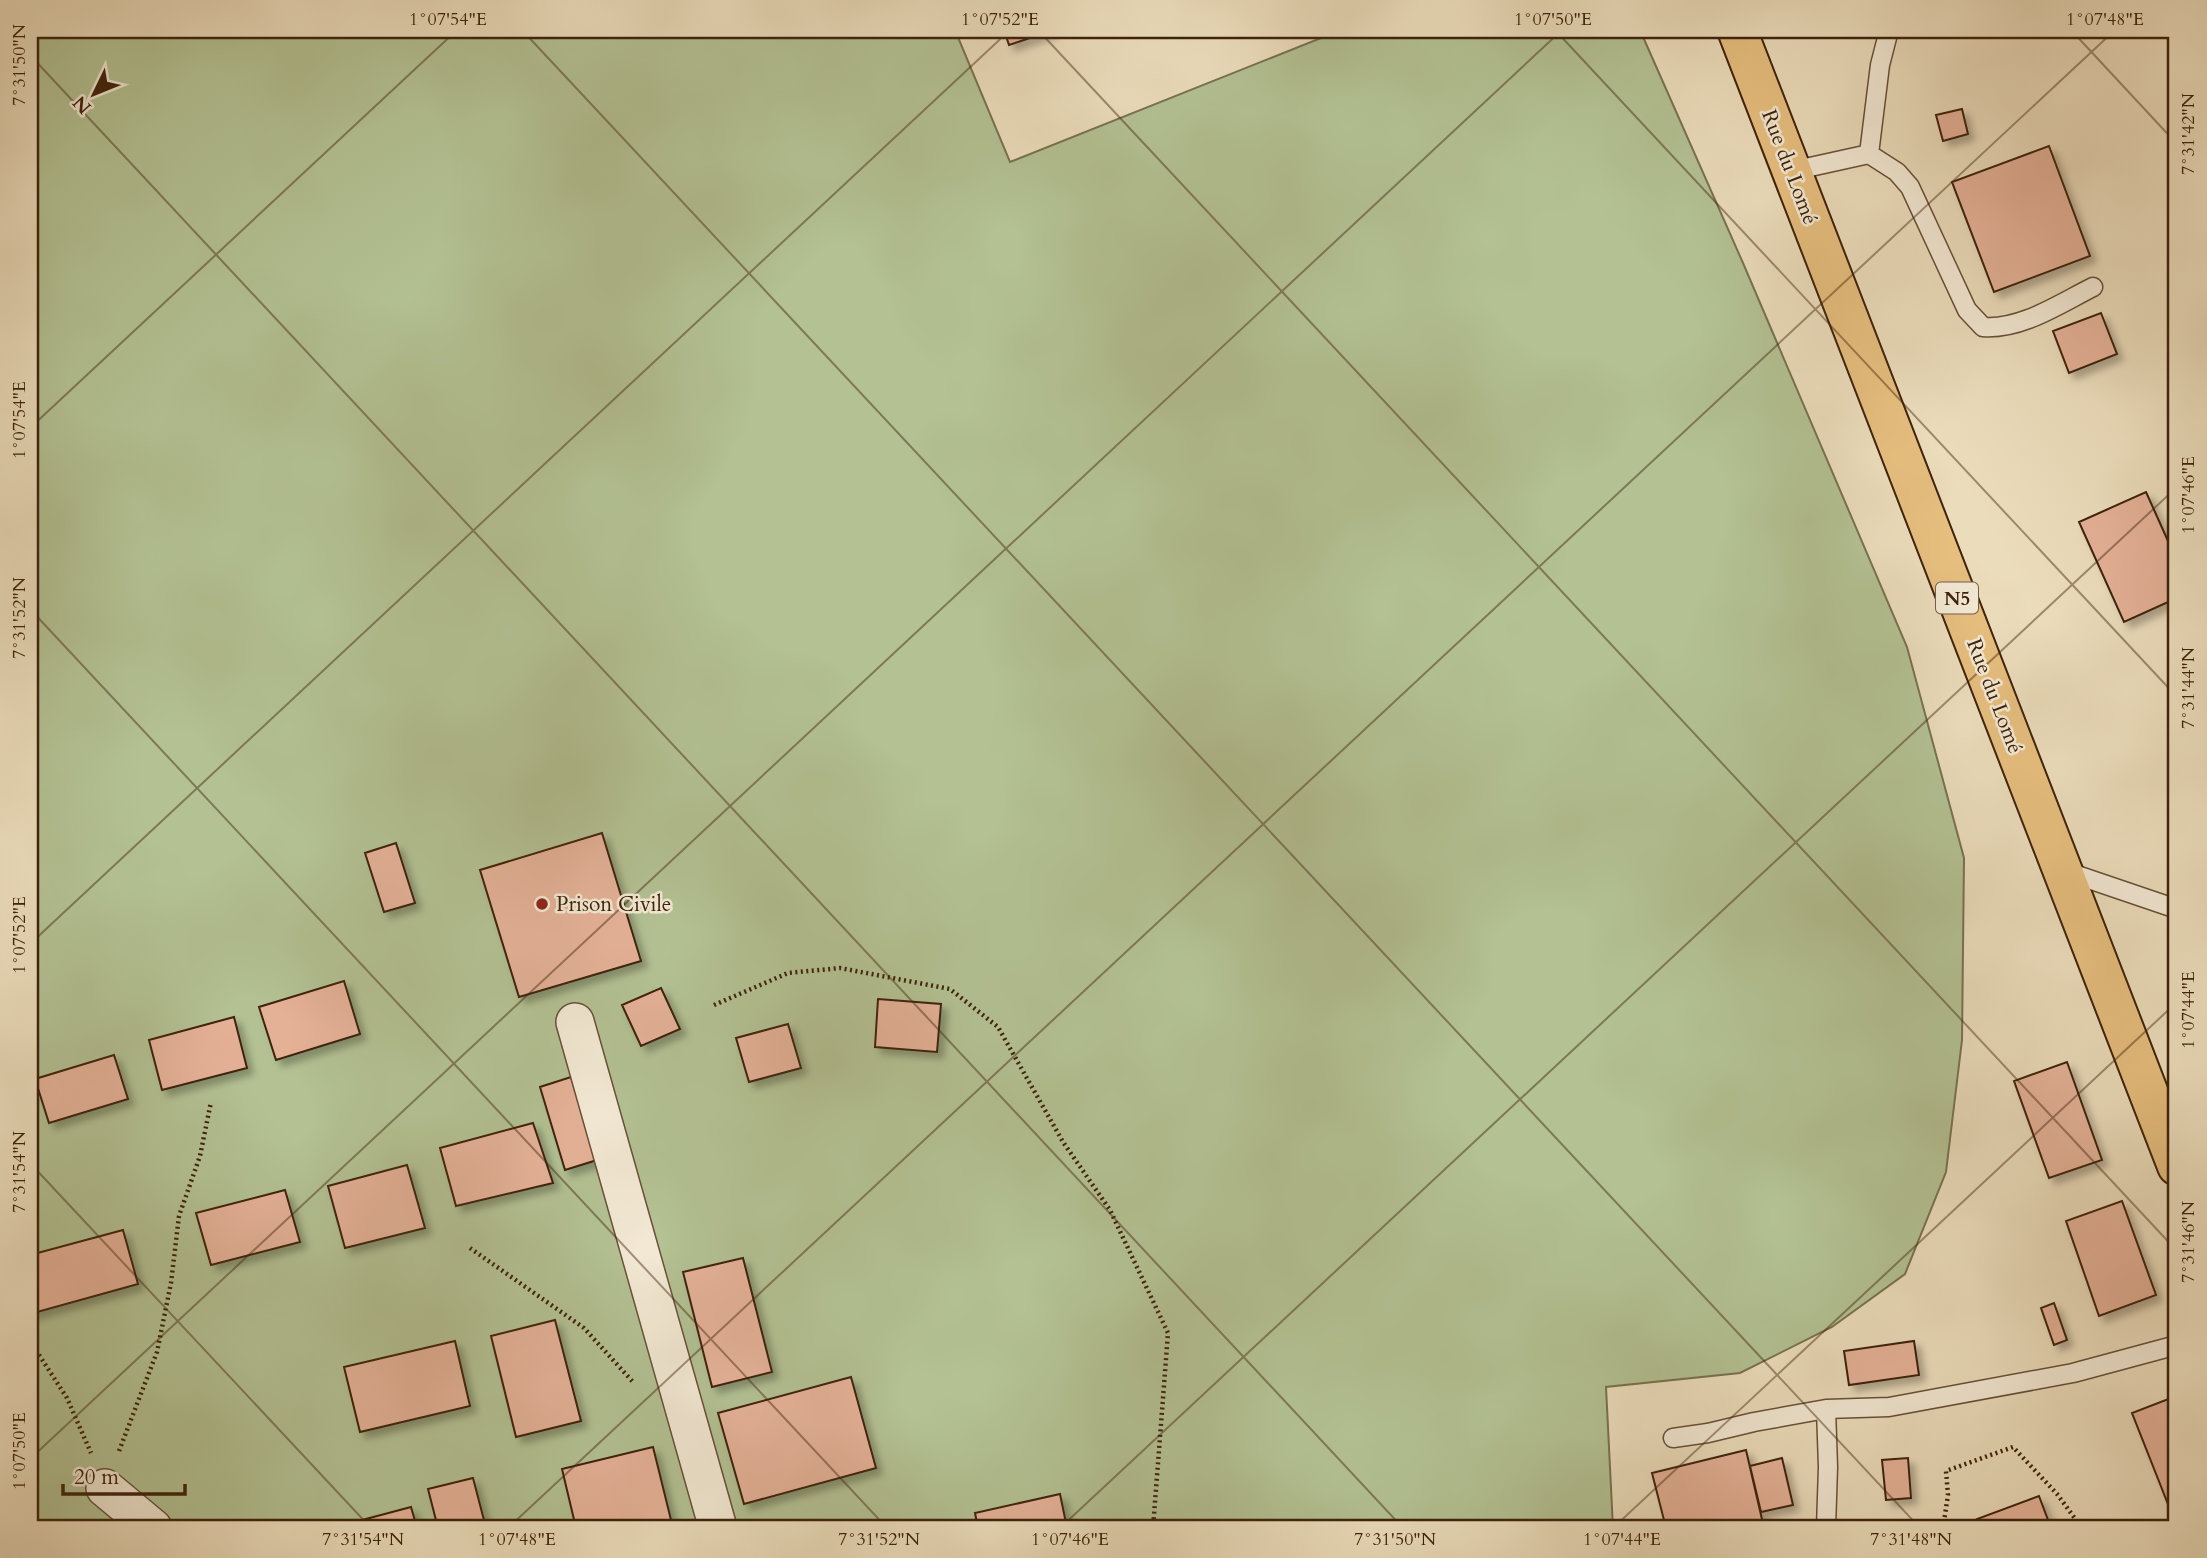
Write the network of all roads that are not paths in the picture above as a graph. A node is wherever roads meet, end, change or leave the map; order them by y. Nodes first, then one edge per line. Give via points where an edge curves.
1 (1737, 30) edge
2 (1889, 30) edge
3 (1869, 154) junction
4 (1792, 172) junction
5 (2093, 287) dead end
6 (2063, 871) junction
7 (2171, 907) dead end
8 (575, 1022) dead end
9 (2177, 1166) edge
10 (2177, 1345) edge
11 (1826, 1409) junction
12 (1673, 1438) dead end
13 (105, 1488) road end
14 (153, 1528) edge
15 (718, 1528) edge
16 (1826, 1528) edge

1 - 4 main road, Rue du Lomé / N5
2 - 3 lane
3 - 4 lane
3 - 5 lane via 1898,172 1910,187 1967,310 1983,327 2002,328
4 - 6 main road, Rue du Lomé / N5
6 - 7 lane
6 - 9 main road, Rue du Lomé / N5
8 - 15 street
10 - 11 lane via 2073,1373 1889,1407
11 - 12 lane
11 - 16 lane
13 - 14 street

